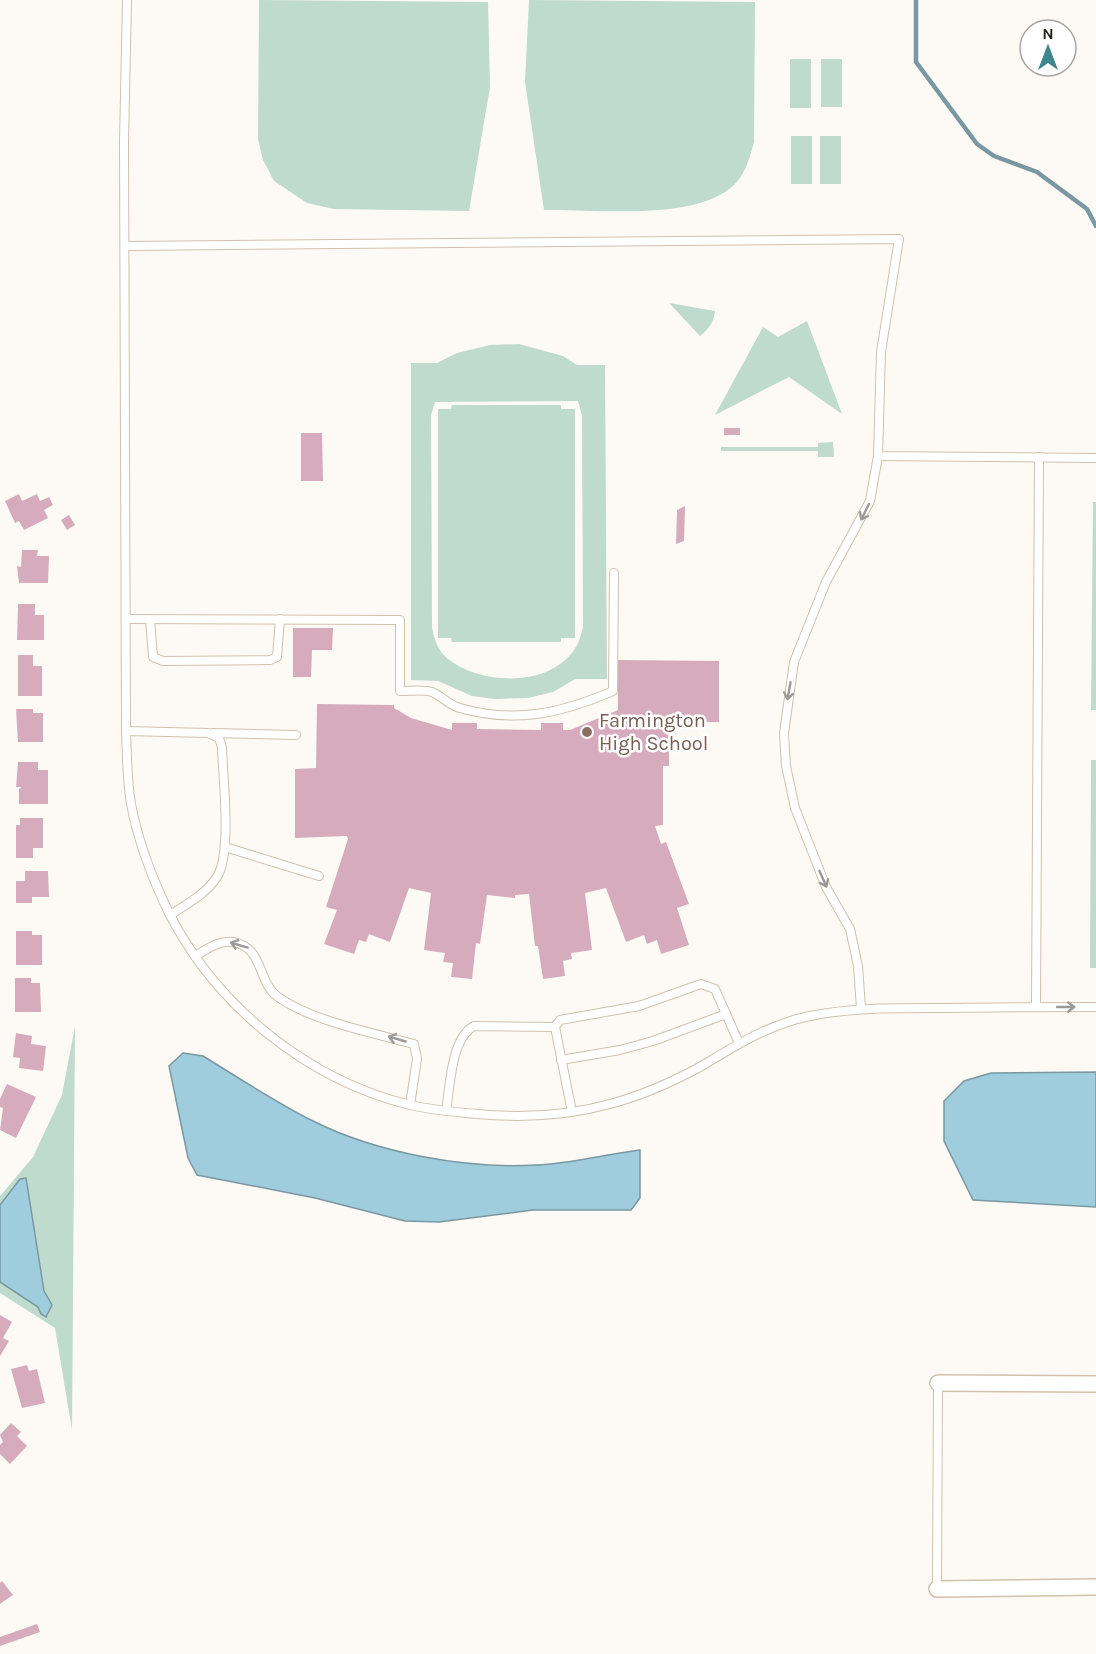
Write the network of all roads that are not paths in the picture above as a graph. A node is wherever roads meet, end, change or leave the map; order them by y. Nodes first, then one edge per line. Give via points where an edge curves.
1 (127, 0) edge
2 (126, 246) junction
3 (878, 456) junction
4 (1039, 457) junction
5 (1096, 458) edge
6 (614, 573) dead end
7 (126, 619) junction
8 (150, 619) junction
9 (280, 619) junction
10 (126, 731) junction
11 (208, 733) junction
12 (296, 735) dead end
13 (225, 847) junction
14 (319, 876) dead end
15 (170, 915) junction
16 (195, 956) junction
17 (1036, 1007) junction
18 (1096, 1007) edge
19 (861, 1008) junction
20 (726, 1014) junction
21 (555, 1027) junction
22 (739, 1043) junction
23 (561, 1060) junction
24 (410, 1105) junction
25 (446, 1111) junction
26 (572, 1112) junction
27 (938, 1383) joint
28 (1096, 1384) edge
29 (1096, 1587) edge
30 (937, 1589) joint

1 - 2 lane
2 - 3 lane via 899,240 881,352
2 - 7 lane
3 - 4 lane
3 -> 19 lane via 870,501 826,582 794,662 784,733 795,808 826,887 850,929
4 - 5 lane
4 - 17 lane
6 - 9 lane via 613,691 576,708 535,715 498,716 458,708 432,691 400,691 400,620
7 - 8 lane
7 - 10 lane
8 - 9 lane
8 - 9 lane via 153,657 163,661 270,660 278,657
10 - 11 lane
10 - 15 lane via 131,804
11 - 12 lane
11 - 13 lane via 219,738 222,747
13 - 14 lane
13 - 15 lane via 218,876 202,894
15 - 16 lane
16 - 24 lane via 224,994 271,1036 362,1090
24 -> 16 lane via 417,1059 414,1044 333,1021 280,998 270,990 258,960 241,945 218,943
17 -> 18 lane
17 - 19 lane
19 - 22 lane via 776,1025
20 - 21 lane via 715,989 701,984 639,1006 560,1020
20 - 22 lane
20 - 23 lane via 653,1041
21 - 23 lane
21 - 25 lane via 474,1026 463,1032
22 - 26 lane via 655,1088
23 - 26 lane
24 - 25 lane
25 - 26 lane via 496,1116
27 - 28 street
27 - 30 lane
29 - 30 street

